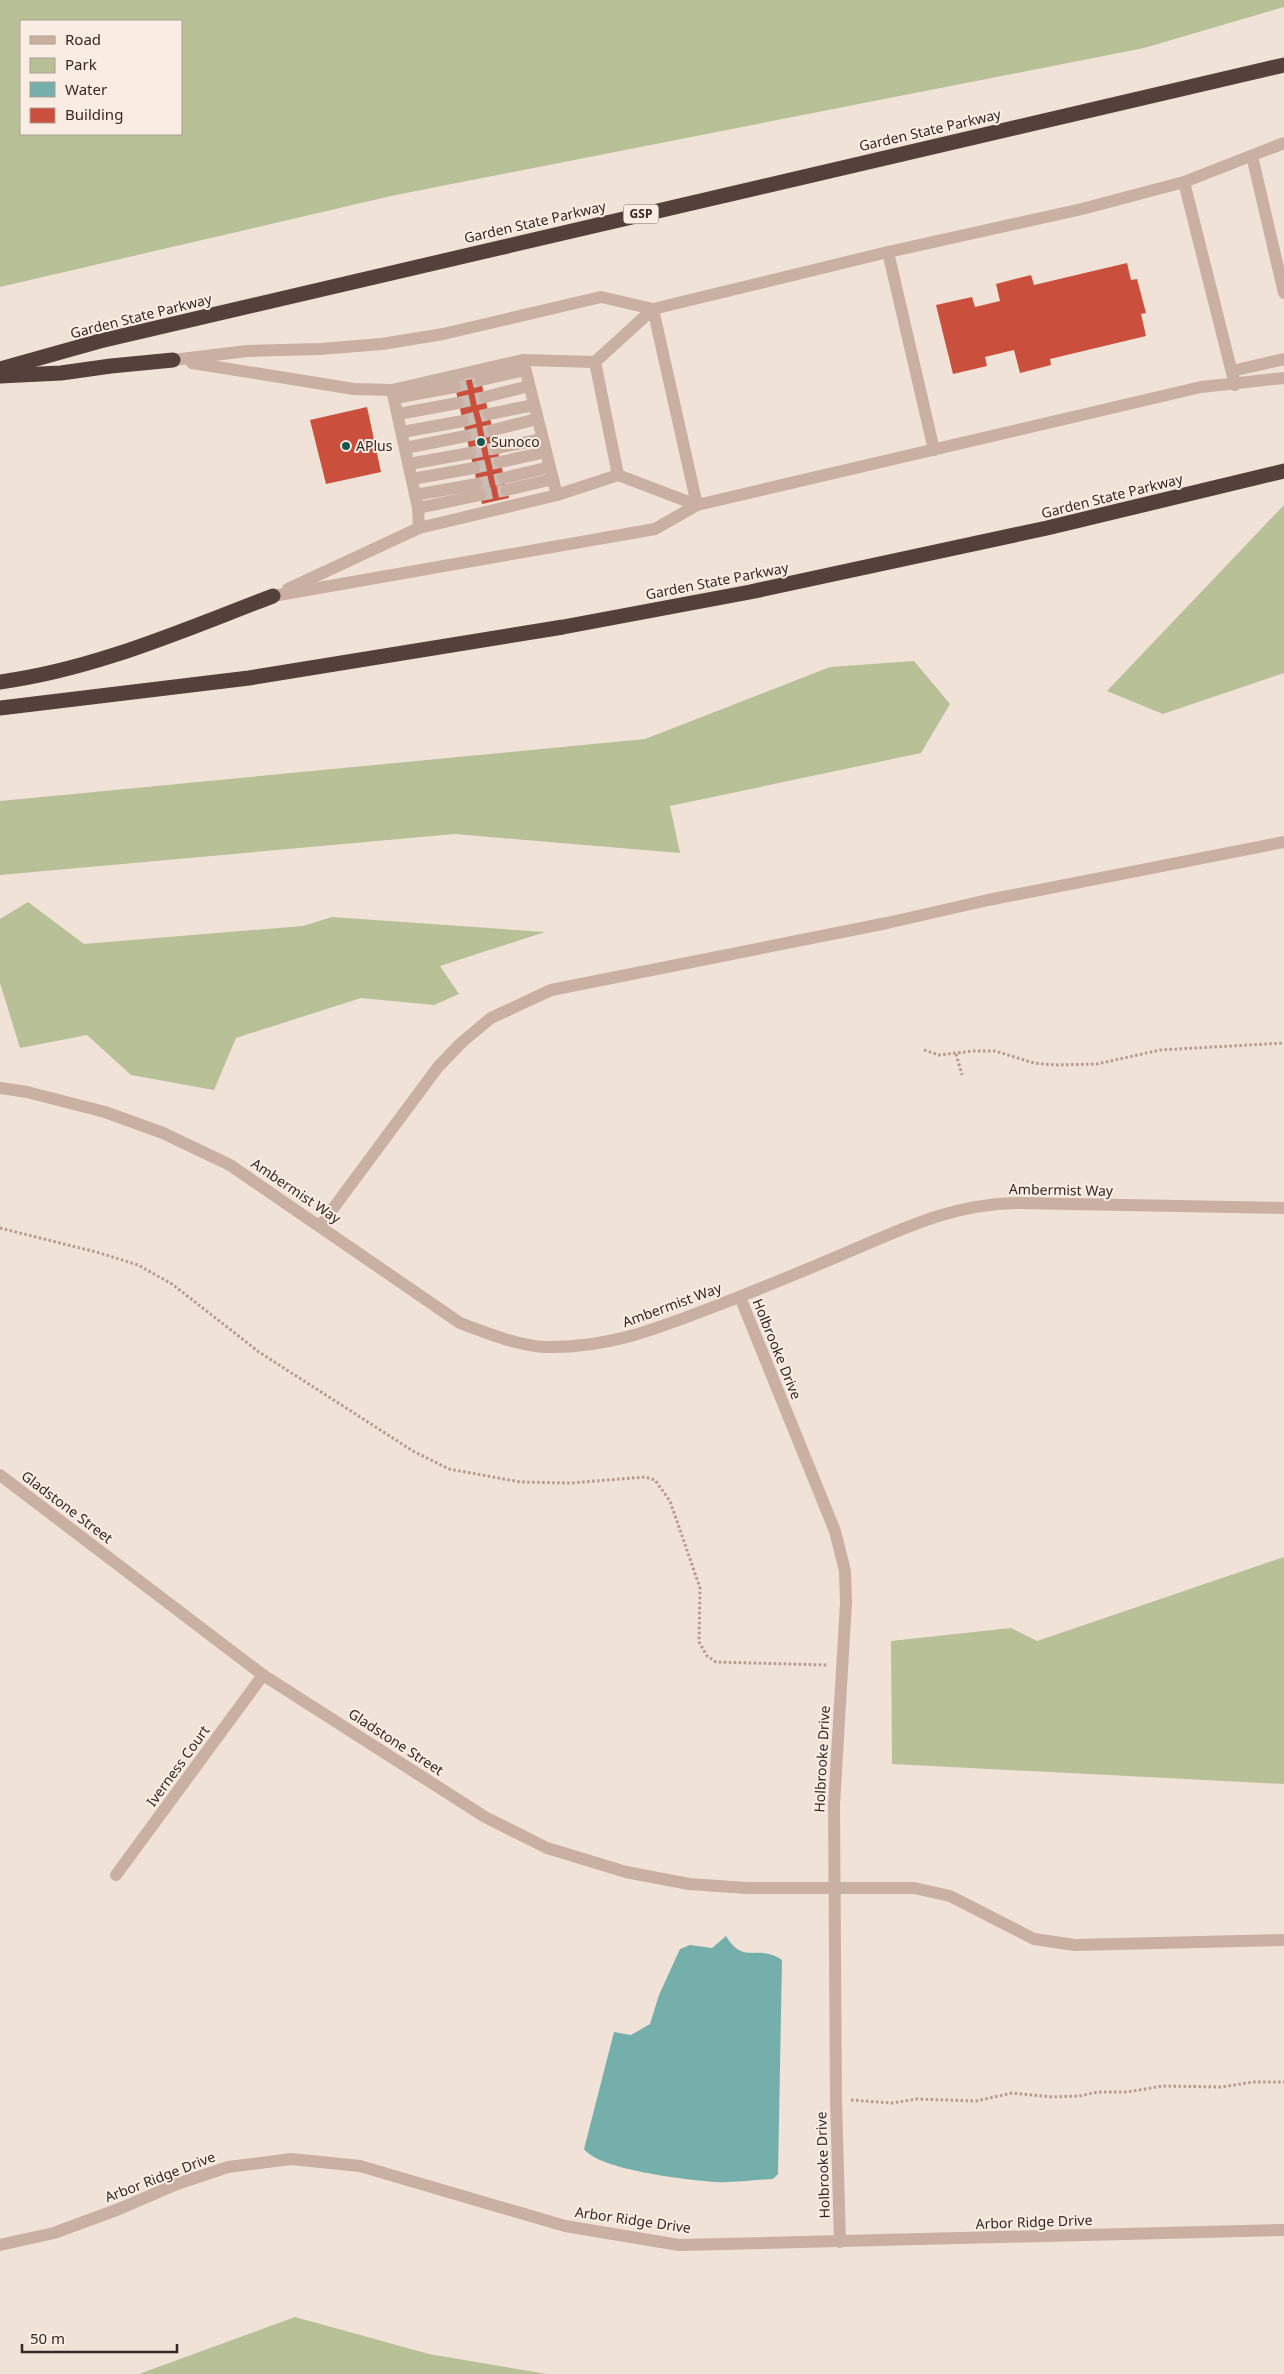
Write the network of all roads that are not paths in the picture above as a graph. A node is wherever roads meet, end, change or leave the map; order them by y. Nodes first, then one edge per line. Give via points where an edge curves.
1 (1284, 64) edge
2 (1284, 143) edge
3 (1252, 156) junction
4 (1184, 182) junction
5 (888, 252) junction
6 (1284, 293) edge
7 (653, 310) junction
8 (1284, 359) edge
9 (172, 360) junction
10 (595, 362) junction
11 (524, 365) junction
12 (0, 369) edge
13 (1232, 371) junction
14 (0, 376) edge
15 (1284, 378) edge
16 (481, 380) tunnel mouth
17 (1235, 385) junction
18 (529, 386) junction
19 (454, 387) tunnel mouth
20 (394, 394) junction
21 (485, 397) tunnel mouth
22 (458, 403) tunnel mouth
23 (534, 405) junction
24 (398, 414) junction
25 (489, 414) tunnel mouth
26 (538, 418) junction
27 (463, 421) tunnel mouth
28 (493, 430) tunnel mouth
29 (402, 432) junction
30 (466, 436) tunnel mouth
31 (542, 439) junction
32 (405, 448) junction
33 (496, 448) tunnel mouth
34 (934, 450) junction
35 (546, 452) junction
36 (470, 453) tunnel mouth
37 (500, 462) tunnel mouth
38 (409, 464) junction
39 (474, 468) tunnel mouth
40 (1284, 471) edge
41 (551, 473) junction
42 (618, 475) junction
43 (412, 479) junction
44 (505, 484) tunnel mouth
45 (415, 495) junction
46 (557, 495) junction
47 (697, 505) junction
48 (418, 508) junction
49 (419, 528) junction
50 (273, 596) junction
51 (0, 682) edge
52 (0, 708) edge
53 (1284, 842) edge
54 (0, 1088) edge
55 (1284, 1208) edge
56 (320, 1226) junction
57 (740, 1297) junction
58 (1, 1478) edge
59 (263, 1675) junction
60 (116, 1875) dead end
61 (836, 1888) junction
62 (1284, 1940) edge
63 (1284, 2230) edge
64 (840, 2242) junction
65 (0, 2245) edge

1 - 12 highway, Garden State Parkway / GSP via 100,341
2 - 3 street
3 - 4 street
3 - 6 street
4 - 5 street via 1082,209
4 - 13 street
5 - 7 street
5 - 34 street
7 - 9 street via 601,297 443,334 382,344 247,351
7 - 10 street
7 - 47 street
8 - 13 street
9 - 14 highway via 60,374
9 - 20 street
10 - 11 street
10 - 42 street
11 - 16 street
11 - 18 street
11 - 20 street
13 - 17 street
15 - 17 street
17 - 34 street via 1201,387
18 - 21 street
18 - 23 street
19 - 20 street
20 - 24 street
22 - 24 street
23 - 25 street
23 - 26 street
24 - 29 street
26 - 28 street
26 - 31 street
27 - 29 street
29 - 32 street
30 - 32 street
31 - 33 street
31 - 35 street
32 - 38 street
34 - 47 street
35 - 37 street
35 - 41 street
36 - 38 street
38 - 43 street
39 - 43 street
40 - 52 highway, Garden State Parkway via 1047,528 750,592 563,627 249,678
41 - 44 street
41 - 46 street
42 - 46 street
42 - 47 street
43 - 45 street
45 - 48 street
45 - 48 street via 479,489
46 - 49 street
47 - 50 street via 655,529
48 - 49 street
49 - 50 street
50 - 51 highway via 82,666 34,678
53 - 56 street via 551,990 491,1018 461,1043 438,1067
54 - 56 street, Ambermist Way via 105,1112 164,1133 230,1165
55 - 57 street, Ambermist Way via 982,1205 917,1222
56 - 57 street, Ambermist Way via 460,1323 494,1336 546,1347 593,1345 636,1336
57 - 61 street, Holbrooke Drive via 835,1531 844,1570 846,1603 834,1805
58 - 59 street, Gladstone Street
59 - 60 street, Iverness Court
59 - 61 street, Gladstone Street via 485,1817 547,1848 626,1872 689,1884
61 - 62 street via 914,1888 950,1896 1034,1939 1075,1945
61 - 64 street, Holbrooke Drive
63 - 64 street, Arbor Ridge Drive
64 - 65 street, Arbor Ridge Drive via 679,2245 565,2226 360,2166 291,2160 228,2167 54,2233

